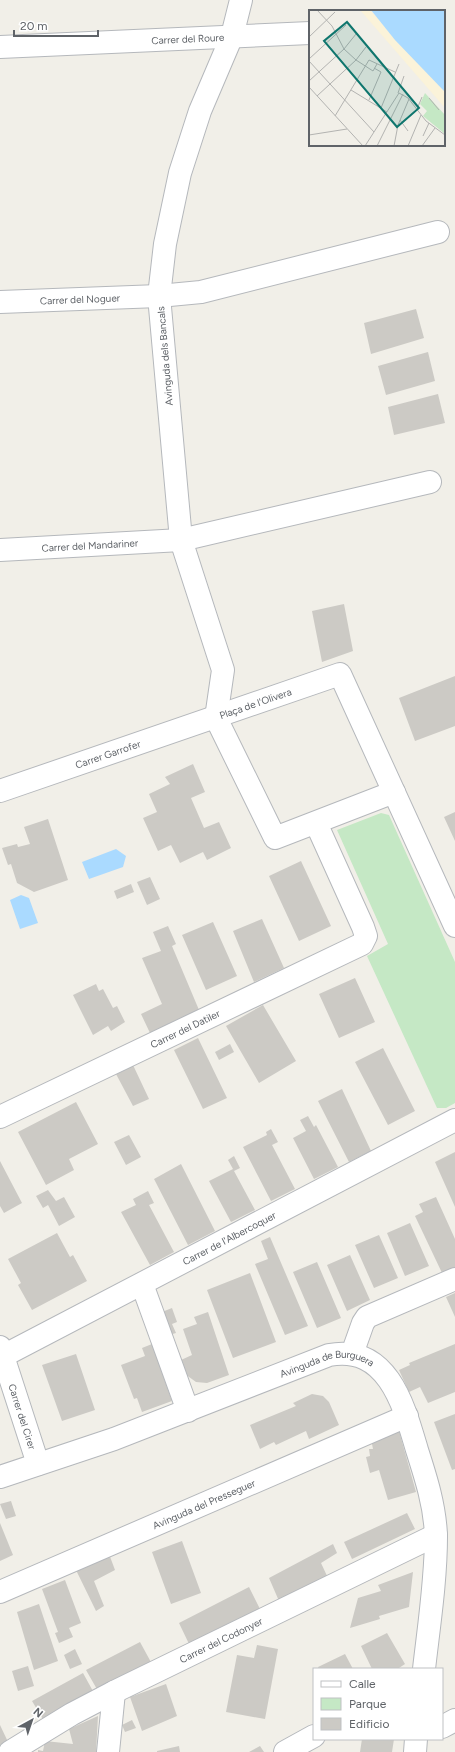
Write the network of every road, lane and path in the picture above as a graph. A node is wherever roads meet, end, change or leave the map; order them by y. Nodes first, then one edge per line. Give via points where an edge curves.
1 (240, 0) edge
2 (309, 33) edge
3 (232, 36) junction
4 (0, 47) edge
5 (438, 232) dead end
6 (159, 296) junction
7 (0, 302) edge
8 (430, 482) dead end
9 (180, 540) junction
10 (0, 550) edge
11 (216, 718) junction
12 (0, 791) edge
13 (394, 792) junction
14 (316, 823) junction
15 (455, 926) edge
16 (0, 1117) edge
17 (455, 1120) edge
18 (455, 1279) edge
19 (142, 1284) junction
20 (2, 1351) edge
21 (352, 1354) junction
22 (188, 1411) junction
23 (408, 1416) junction
24 (38, 1464) junction
25 (0, 1477) edge
26 (436, 1535) junction
27 (0, 1592) edge
28 (424, 1668) edge
29 (114, 1692) junction
30 (455, 1720) edge
31 (443, 1726) edge
32 (313, 1737) edge
33 (10, 1752) edge
34 (108, 1752) edge
35 (285, 1752) edge

1 - 3 street, Avinguda dels Bancals
2 - 3 street, Carrer del Roure
3 - 4 street, Carrer del Roure
3 - 6 street, Avinguda dels Bancals via 200,111 180,173 165,244
5 - 6 street, Carrer del Noguer via 201,292
6 - 7 street, Carrer del Noguer
6 - 9 street, Avinguda dels Bancals
8 - 9 street, Carrer del Mandariner
9 - 10 street, Carrer del Mandariner
9 - 11 street, Avinguda dels Bancals via 223,670
11 - 12 street, Carrer Garrofer
11 - 13 street, Plaça de l'Olivera via 340,674
11 - 14 street, Plaça de l'Olivera via 274,838
13 - 14 street, Plaça de l'Olivera
13 - 15 street, Plaça de l'Olivera
14 - 16 street, Carrer del Datiler via 366,936 362,944
17 - 19 street, Carrer de l'Albercoquer
18 - 21 street via 367,1317
19 - 20 street, Carrer de l'Albercoquer
19 - 22 street
20 - 24 street, Carrer del Cirer
21 - 22 street, Avinguda de Burguera via 328,1355
21 - 23 street, Avinguda de Burguera via 371,1362 385,1374 400,1397
22 - 24 street, Avinguda de Burguera
23 - 26 street, Avinguda de Burguera via 428,1484
23 - 27 street, Avinguda del Presseguer
24 - 25 street, Avinguda de Burguera
26 - 28 street, Avinguda de Burguera
26 - 29 street, Carrer del Codonyer
29 - 33 street, Carrer del Codonyer
29 - 34 street
30 - 31 street
32 - 35 street

